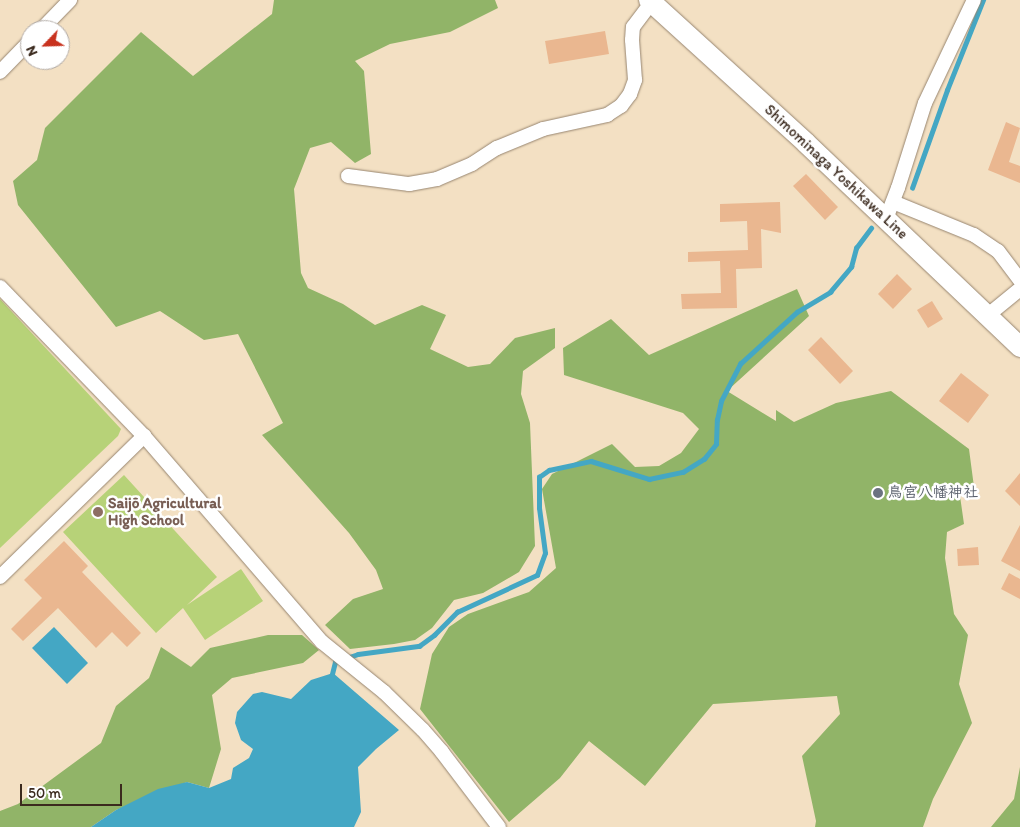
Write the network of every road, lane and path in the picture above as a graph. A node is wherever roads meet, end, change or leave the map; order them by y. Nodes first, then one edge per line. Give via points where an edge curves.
1 (70, 0) edge
2 (974, 0) edge
3 (650, 1) edge
4 (51, 20) edge
5 (20, 51) edge
6 (0, 72) edge
7 (348, 176) dead end
8 (889, 211) junction
9 (1020, 280) edge
10 (0, 287) edge
11 (1020, 289) edge
12 (987, 316) junction
13 (1020, 348) edge
14 (144, 436) junction
15 (0, 577) edge
16 (499, 827) edge

1 - 4 street
2 - 8 street via 925,103
3 - 7 street via 633,27 635,80 630,94 621,106 607,115 543,129 497,148 472,164 438,179 409,184
3 - 8 main road, Shimominaga Yoshikawa Line via 806,143
5 - 6 street
8 - 9 street via 974,235 998,251
8 - 12 main road, Shimominaga Yoshikawa Line
10 - 14 street
11 - 12 street
12 - 13 main road, Shimominaga Yoshikawa Line
14 - 15 street
14 - 16 street via 322,642 423,730

